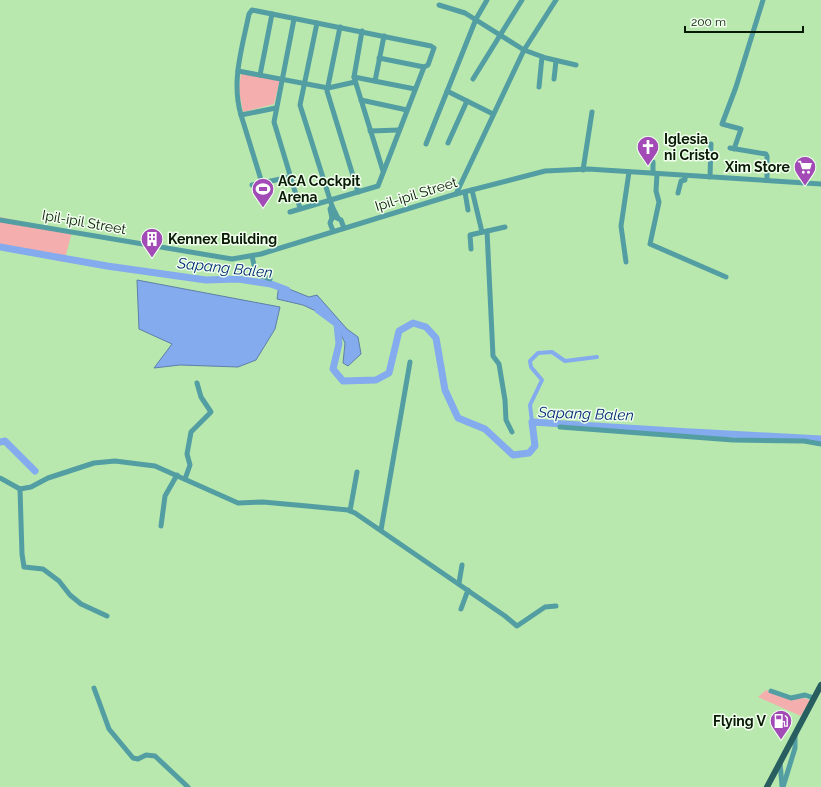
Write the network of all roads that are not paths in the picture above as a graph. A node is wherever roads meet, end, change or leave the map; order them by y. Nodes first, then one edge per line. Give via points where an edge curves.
1 (487, 0) edge
2 (522, 0) edge
3 (556, 0) edge
4 (762, 0) edge
5 (439, 5) dead end
6 (272, 14) junction
7 (294, 19) junction
8 (476, 19) junction
9 (317, 23) junction
10 (340, 27) junction
11 (362, 31) junction
12 (500, 34) junction
13 (384, 36) junction
14 (524, 50) junction
15 (542, 57) junction
16 (379, 58) junction
17 (556, 61) junction
18 (576, 65) dead end
19 (424, 67) junction
20 (238, 72) junction
21 (260, 75) junction
22 (354, 77) junction
23 (282, 78) junction
24 (554, 79) dead end
25 (473, 80) dead end
26 (375, 81) junction
27 (356, 82) junction
28 (305, 83) junction
29 (539, 87) dead end
30 (328, 88) junction
31 (415, 89) junction
32 (447, 91) junction
33 (361, 100) junction
34 (468, 101) junction
35 (276, 108) junction
36 (407, 110) junction
37 (592, 112) dead end
38 (494, 114) junction
39 (241, 115) junction
40 (399, 130) junction
41 (370, 132) junction
42 (448, 143) dead end
43 (426, 144) dead end
44 (711, 144) dead end
45 (653, 162) dead end
46 (583, 170) junction
47 (383, 171) junction
48 (629, 172) junction
49 (655, 174) junction
50 (685, 176) junction
51 (290, 177) junction
52 (710, 177) junction
53 (767, 180) junction
54 (262, 183) junction
55 (821, 184) edge
56 (252, 185) dead end
57 (472, 190) junction
58 (358, 192) junction
59 (465, 192) junction
60 (678, 193) dead end
61 (456, 194) junction
62 (329, 200) junction
63 (332, 206) junction
64 (300, 208) junction
65 (468, 210) dead end
66 (290, 212) dead end
67 (332, 218) junction
68 (338, 218) junction
69 (0, 220) edge
70 (505, 227) dead end
71 (344, 228) junction
72 (333, 231) junction
73 (484, 232) junction
74 (471, 249) dead end
75 (252, 256) junction
76 (626, 262) dead end
77 (726, 277) dead end
78 (270, 279) dead end
79 (410, 362) dead end
80 (197, 383) dead end
81 (560, 427) dead end
82 (512, 432) dead end
83 (821, 444) edge
84 (357, 472) dead end
85 (177, 475) junction
86 (0, 478) edge
87 (185, 479) junction
88 (20, 489) junction
89 (350, 511) junction
90 (160, 526) dead end
91 (382, 530) junction
92 (462, 565) dead end
93 (459, 583) junction
94 (468, 590) junction
95 (556, 606) dead end
96 (461, 609) dead end
97 (107, 616) dead end
98 (821, 685) edge
99 (94, 688) dead end
100 (771, 691) dead end
101 (814, 698) junction
102 (795, 734) junction
103 (780, 762) junction
104 (188, 787) edge
105 (767, 787) edge
106 (782, 787) edge

1 - 8 street
2 - 12 street
3 - 14 street
4 - 53 street via 722,124 741,129 732,148 767,155
5 - 8 street
6 - 7 street
6 - 20 street via 253,10 249,14
6 - 21 street
7 - 9 street
7 - 23 street
8 - 12 street
8 - 32 street
9 - 10 street
9 - 28 street
10 - 11 street
10 - 30 street
11 - 13 street
11 - 22 street
12 - 14 street
12 - 25 street
13 - 16 street
13 - 19 street via 433,47 428,65
14 - 15 street
14 - 38 street
15 - 17 street
15 - 29 street
16 - 19 street
16 - 26 street
17 - 18 street
17 - 24 street
19 - 31 street
20 - 21 street
20 - 39 street via 236,96
21 - 23 street
22 - 26 street
22 - 27 street
23 - 28 street
23 - 35 street
26 - 31 street
27 - 30 street
27 - 33 street
28 - 30 street
28 - 62 street via 300,105
30 - 58 street
31 - 36 street
32 - 34 street
32 - 43 street
33 - 36 street
33 - 41 street
34 - 38 street
34 - 42 street
35 - 39 street
35 - 51 street via 274,122
36 - 40 street
37 - 46 street
38 - 61 street
39 - 54 street
40 - 41 street
40 - 47 street
41 - 47 street
44 - 52 street
45 - 49 street
46 - 48 street, Ipil-ipil Street
46 - 57 street, Ipil-ipil Street via 545,171
47 - 58 street via 375,188
48 - 49 street, Ipil-ipil Street
48 - 76 street via 621,226
49 - 50 street, Ipil-ipil Street
49 - 77 street via 659,202 650,244
50 - 52 street, Ipil-ipil Street
50 - 60 street
51 - 54 street
51 - 64 street
52 - 53 street, Ipil-ipil Street
53 - 55 street, Ipil-ipil Street
54 - 56 street
57 - 59 street, Ipil-ipil Street
57 - 73 street
58 - 62 street
59 - 61 street, Ipil-ipil Street
59 - 65 street
61 - 71 street, Ipil-ipil Street
62 - 63 street
62 - 64 street
63 - 67 street
63 - 68 street
64 - 66 street
67 - 68 street
67 - 72 street via 330,223
68 - 71 street
69 - 75 street, Ipil-ipil Street via 207,256 232,259
70 - 73 street
71 - 72 street, Ipil-ipil Street
72 - 75 street, Ipil-ipil Street
73 - 74 street via 470,235
73 - 82 street via 493,356 499,364 506,420
75 - 78 street via 256,274
79 - 91 street
80 - 87 street via 201,397 211,412 191,432 187,454 190,465
81 - 83 street
84 - 89 street
85 - 87 street
85 - 88 street via 146,465 99,462
85 - 90 street via 165,496
86 - 88 street
87 - 89 street via 238,503 263,502
88 - 97 street via 24,567 43,569 59,581 81,604
89 - 91 street
91 - 93 street
92 - 93 street
93 - 94 street
94 - 95 street via 517,626 546,607
94 - 96 street
98 - 101 main road
99 - 104 street via 109,729 132,758 155,756
100 - 101 street via 791,698 805,695
101 - 102 main road
102 - 103 main road
102 - 106 street via 795,748
103 - 105 main road
103 - 106 street

